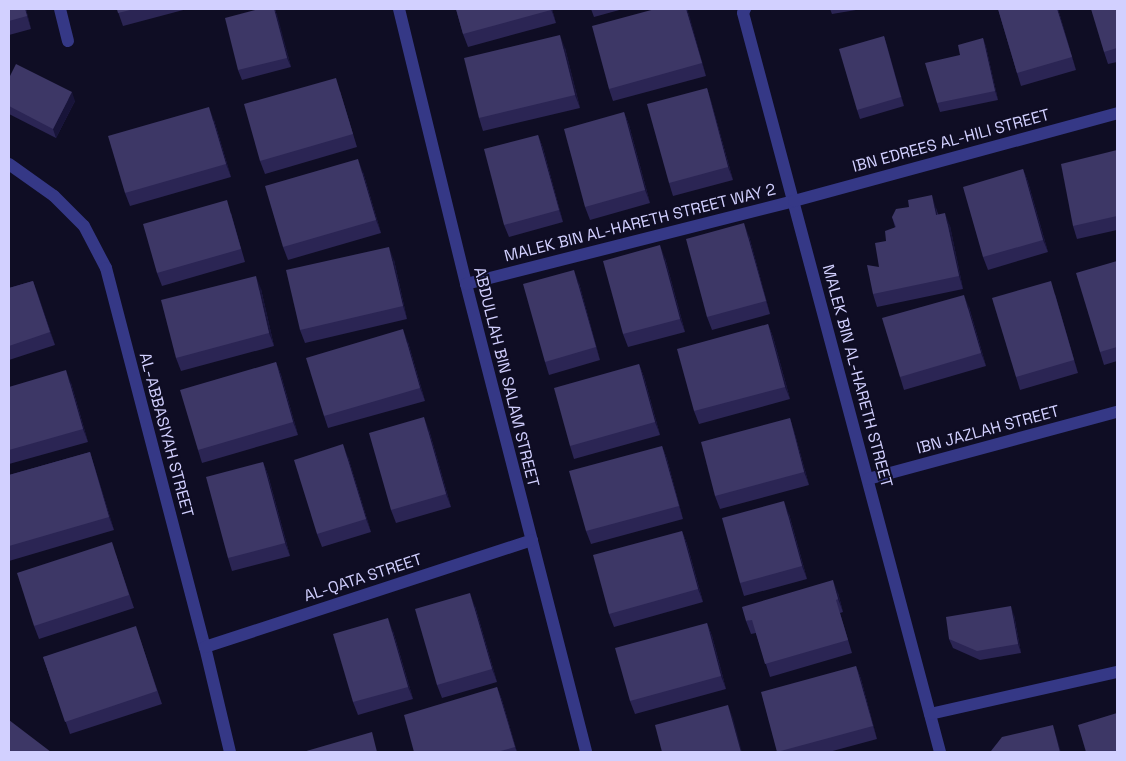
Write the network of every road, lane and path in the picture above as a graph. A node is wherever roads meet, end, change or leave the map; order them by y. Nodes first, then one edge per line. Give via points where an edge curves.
1 (60, 9) edge
2 (398, 9) edge
3 (743, 10) edge
4 (68, 41) dead end
5 (1117, 113) edge
6 (9, 164) edge
7 (794, 201) junction
8 (466, 284) junction
9 (1117, 412) edge
10 (868, 479) junction
11 (532, 540) junction
12 (205, 647) junction
13 (1117, 672) edge
14 (930, 714) junction
15 (230, 752) edge
16 (586, 752) edge
17 (940, 752) edge

1 - 4 street
2 - 8 street, ABDULLAH BIN SALAM STREET
3 - 7 street, MALEK BIN AL-HARETH STREET
5 - 7 street, IBN EDREES AL-HILI STREET
6 - 12 street, AL-ABBASIYAH STREET via 54,196 84,226 106,268
7 - 8 street, MALEK BIN AL-HARETH STREET WAY 2
7 - 10 street, MALEK BIN AL-HARETH STREET
8 - 11 street, ABDULLAH BIN SALAM STREET
9 - 10 street, IBN JAZLAH STREET
10 - 14 street, MALEK BIN AL-HARETH STREET
11 - 12 street, AL-QATA STREET
11 - 16 street, ABDULLAH BIN SALAM STREET
12 - 15 street, AL-ABBASIYAH STREET
13 - 14 street
14 - 17 street, MALEK BIN AL-HARETH STREET

